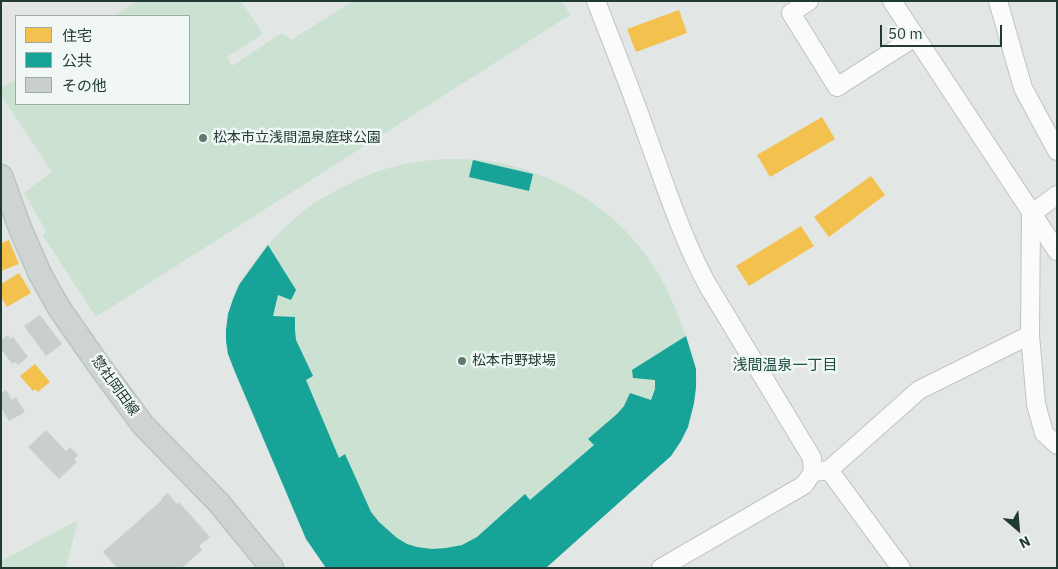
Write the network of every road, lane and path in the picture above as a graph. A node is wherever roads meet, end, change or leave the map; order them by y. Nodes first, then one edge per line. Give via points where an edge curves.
1 (596, 1) edge
2 (809, 1) edge
3 (892, 1) edge
4 (998, 1) edge
5 (915, 37) junction
6 (1057, 150) edge
7 (1, 176) edge
8 (1057, 195) edge
9 (1031, 214) junction
10 (1057, 251) edge
11 (1030, 335) junction
12 (1057, 445) edge
13 (821, 471) junction
14 (272, 568) edge
15 (661, 568) edge
16 (901, 568) edge

1 - 13 street via 693,257
2 - 5 street via 791,13 836,87
3 - 5 street
4 - 6 street via 1023,88
5 - 9 street
7 - 14 main road, 惣社岡田線 via 40,274 92,356 143,425 219,503
8 - 9 street
9 - 10 street
9 - 11 street
11 - 12 street via 1036,404 1044,433
11 - 13 street via 919,390
13 - 15 street via 804,485
13 - 16 street

